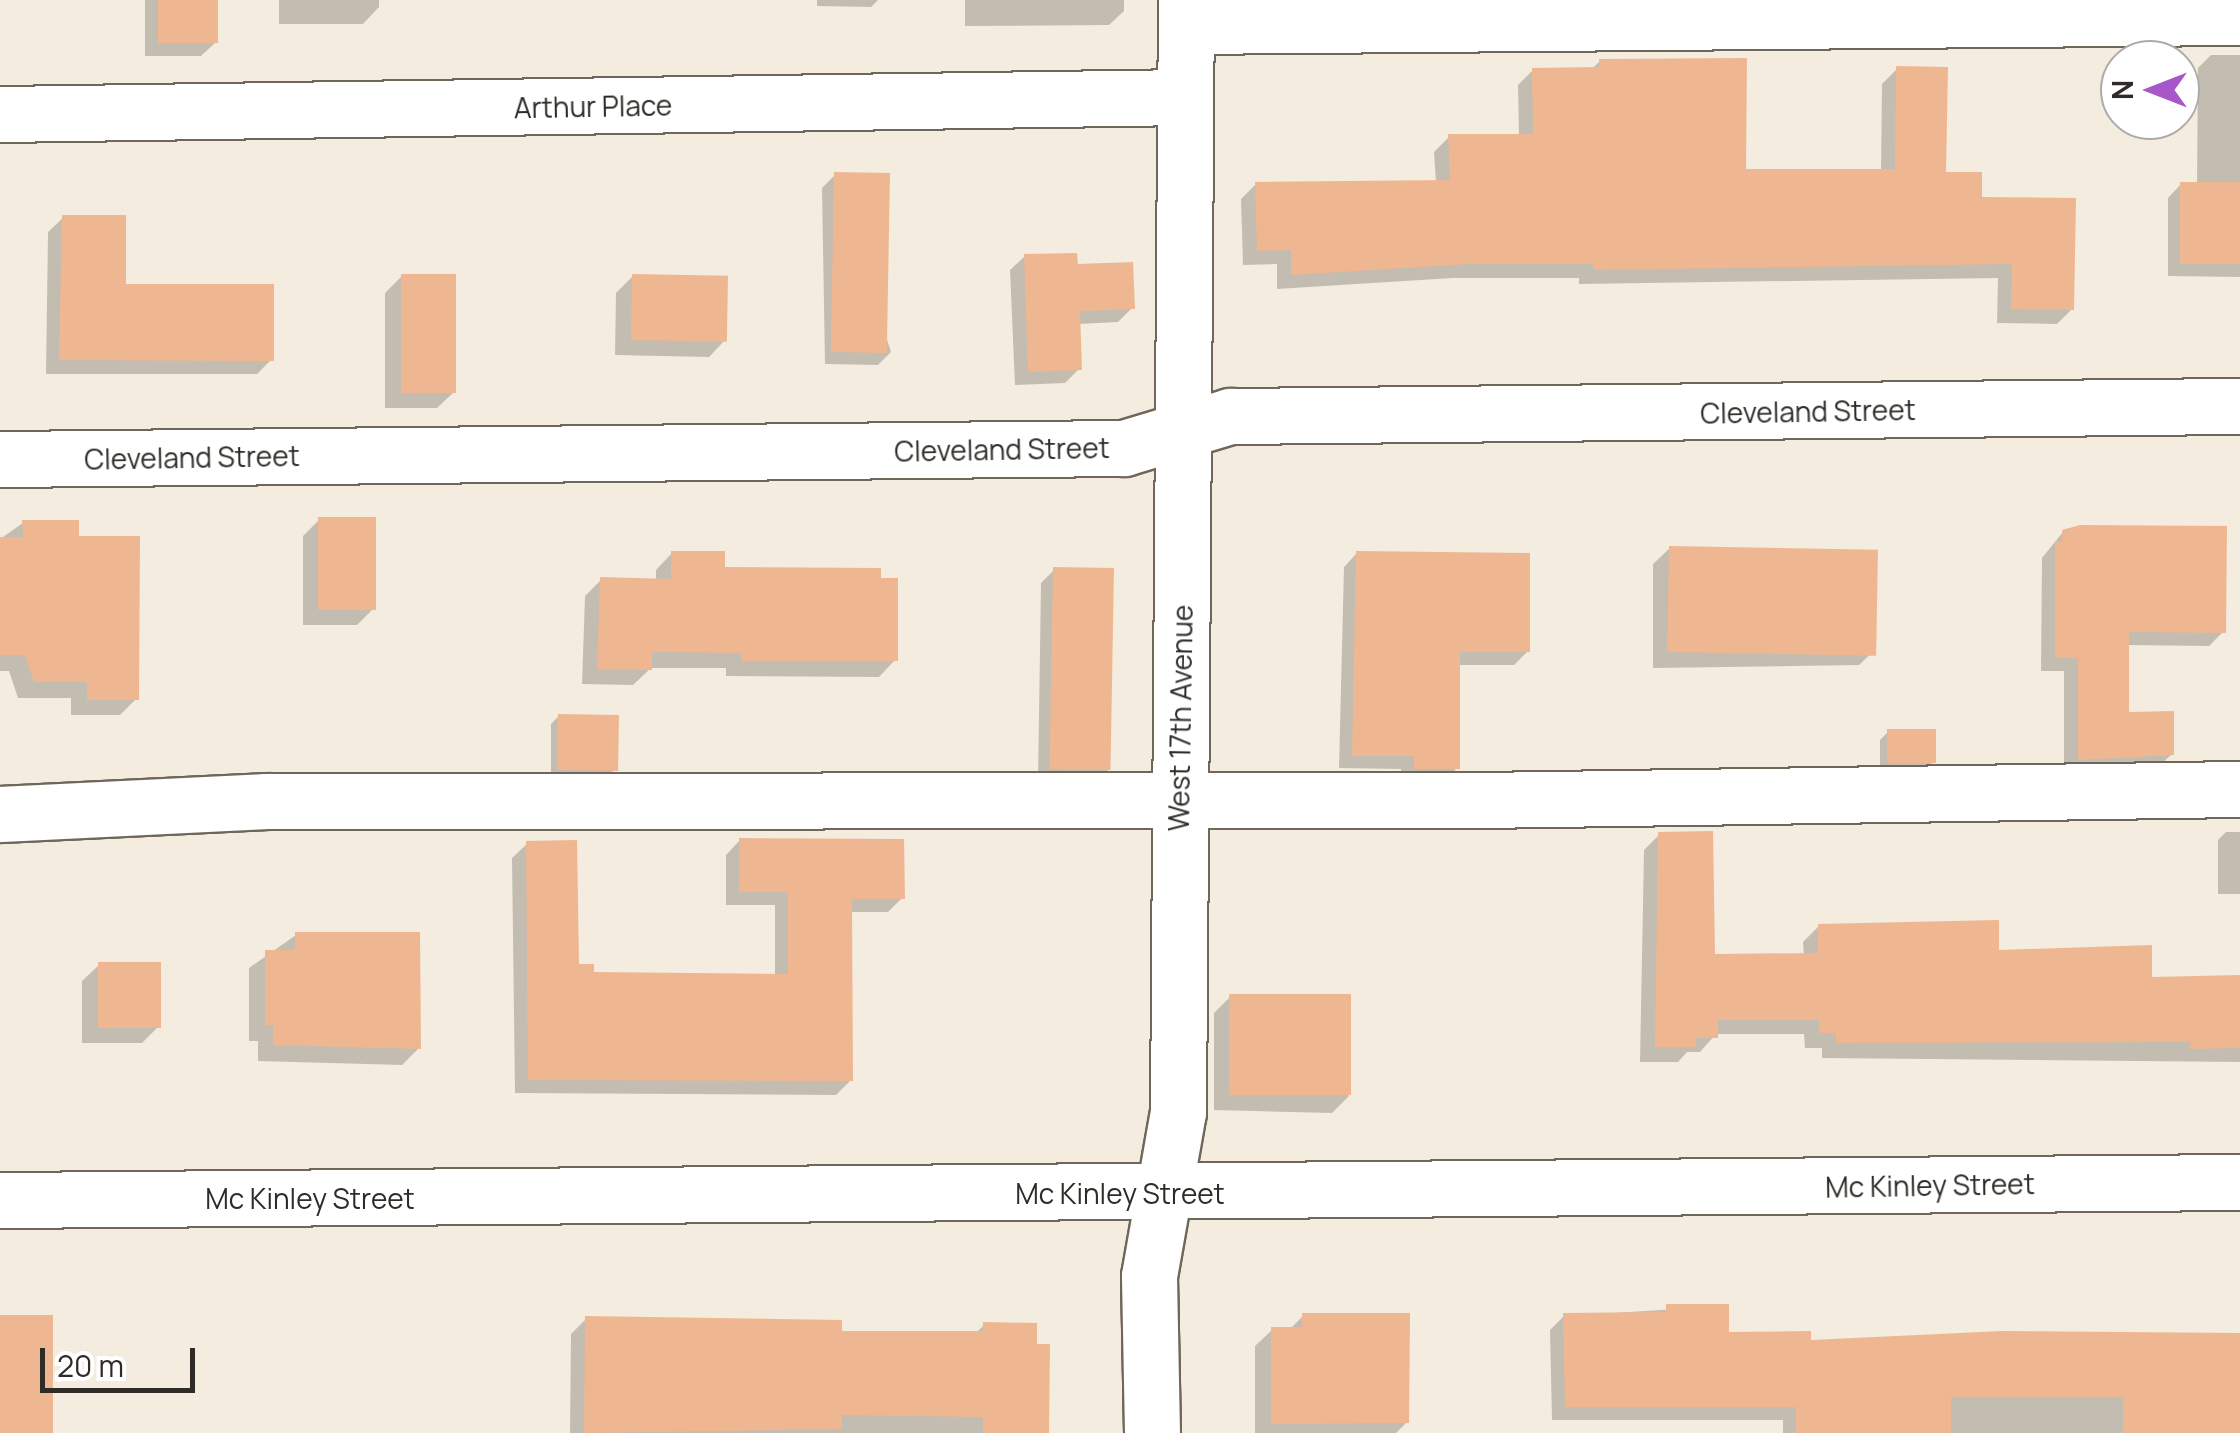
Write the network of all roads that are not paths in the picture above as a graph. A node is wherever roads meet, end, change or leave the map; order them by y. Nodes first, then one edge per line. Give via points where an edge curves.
1 (1186, 13) edge
2 (2240, 17) edge
3 (1185, 97) junction
4 (0, 114) edge
5 (2240, 406) edge
6 (1183, 429) junction
7 (0, 459) edge
8 (2240, 789) edge
9 (1179, 796) junction
10 (0, 814) edge
11 (2240, 1182) edge
12 (1163, 1192) junction
13 (0, 1200) edge
14 (1152, 1433) edge

1 - 2 street
1 - 3 street, West 17th Avenue
3 - 4 street, Arthur Place
3 - 6 street, West 17th Avenue
5 - 6 street, Cleveland Street via 1230,416
6 - 7 street, Cleveland Street via 1124,448
6 - 9 street, West 17th Avenue
8 - 9 street via 1480,800
9 - 10 street via 266,800
9 - 12 street, West 17th Avenue via 1178,1112
11 - 12 street, Mc Kinley Street
12 - 13 street, Mc Kinley Street
12 - 14 street, West 17th Avenue via 1149,1276

